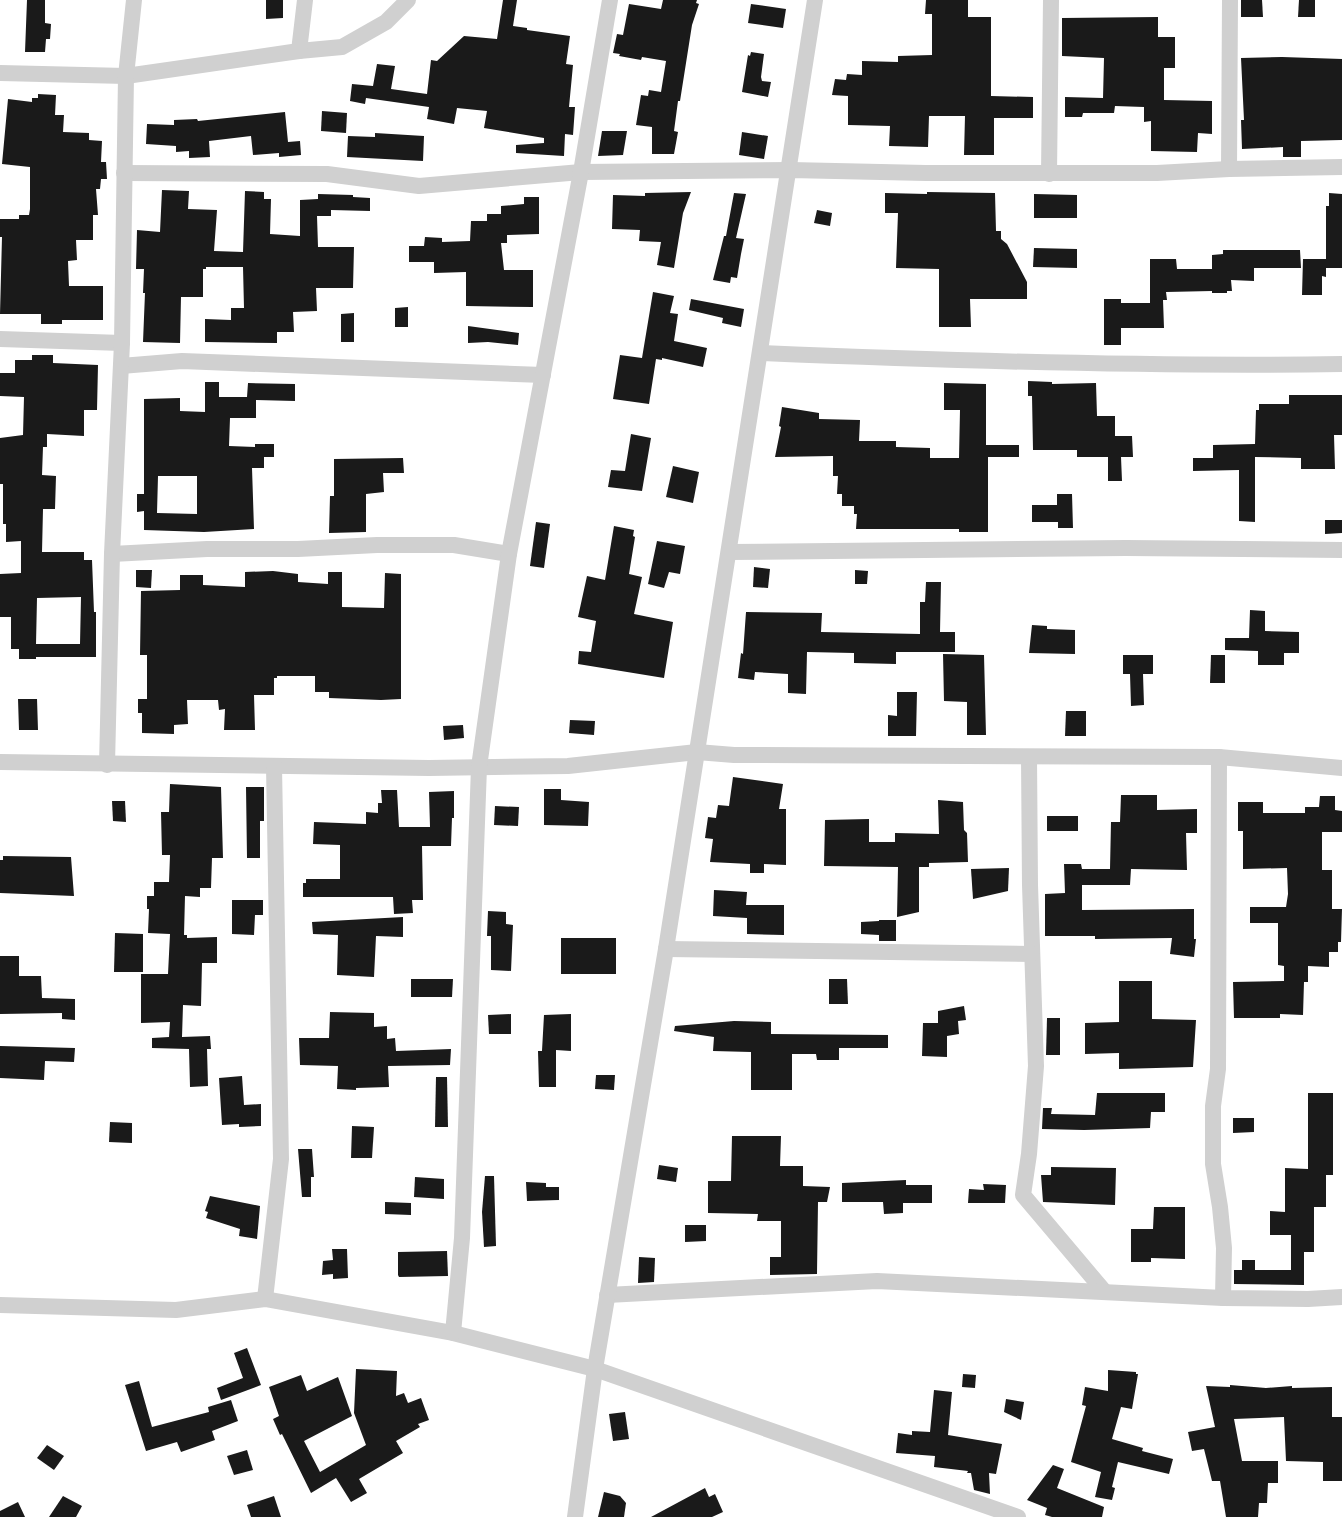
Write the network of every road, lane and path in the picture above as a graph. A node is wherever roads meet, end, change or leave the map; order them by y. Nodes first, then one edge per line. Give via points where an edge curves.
1 (134, 0) edge
2 (305, 0) edge
3 (408, 0) edge
4 (610, 0) edge
5 (815, 0) edge
6 (1051, 0) edge
7 (1230, 0) edge
8 (299, 51) junction
9 (0, 73) edge
10 (126, 76) junction
11 (1342, 167) edge
12 (1229, 169) junction
13 (790, 170) junction
14 (581, 172) junction
15 (124, 173) junction
16 (1049, 174) junction
17 (0, 339) edge
18 (122, 343) junction
19 (760, 353) junction
20 (1342, 364) edge
21 (121, 366) junction
22 (543, 375) junction
23 (1342, 550) edge
24 (729, 552) junction
25 (112, 554) junction
26 (509, 554) junction
27 (697, 752) junction
28 (1029, 757) junction
29 (1219, 758) junction
30 (0, 762) edge
31 (107, 765) junction
32 (274, 766) junction
33 (479, 767) junction
34 (1342, 768) edge
35 (666, 949) junction
36 (1032, 954) junction
37 (1104, 1291) junction
38 (607, 1295) junction
39 (1342, 1297) edge
40 (1223, 1298) junction
41 (265, 1299) junction
42 (0, 1305) edge
43 (453, 1333) junction
44 (595, 1369) junction
45 (575, 1517) edge
46 (1018, 1517) edge

1 - 10 street
2 - 8 street
3 - 8 street via 386,22 342,47
4 - 14 street
5 - 13 street
6 - 16 street
7 - 12 street
8 - 10 street
9 - 10 street
10 - 15 street
11 - 12 street
12 - 16 street
13 - 14 street
13 - 16 street
13 - 19 street
14 - 15 street via 419,186 327,174
14 - 22 street
15 - 18 street
17 - 18 street
18 - 21 street
19 - 20 street via 964,361
19 - 24 street
21 - 22 street via 182,361
21 - 25 street
22 - 26 street
23 - 24 street
24 - 27 street
25 - 26 street via 377,545 454,545
25 - 31 street
26 - 33 street
27 - 28 street
27 - 33 street via 568,766
27 - 35 street
28 - 29 street
28 - 36 street
29 - 34 street
29 - 40 street via 1218,1069 1213,1106 1213,1164 1224,1248
30 - 31 street
31 - 32 street
32 - 33 street
32 - 41 street via 281,1159
33 - 43 street via 462,1238
35 - 36 street
35 - 38 street
36 - 37 street via 1036,1066 1023,1195
37 - 38 street via 877,1281
37 - 40 street
38 - 44 street
39 - 40 street
41 - 42 street via 176,1310
41 - 43 street
43 - 44 street
44 - 45 street
44 - 46 street

